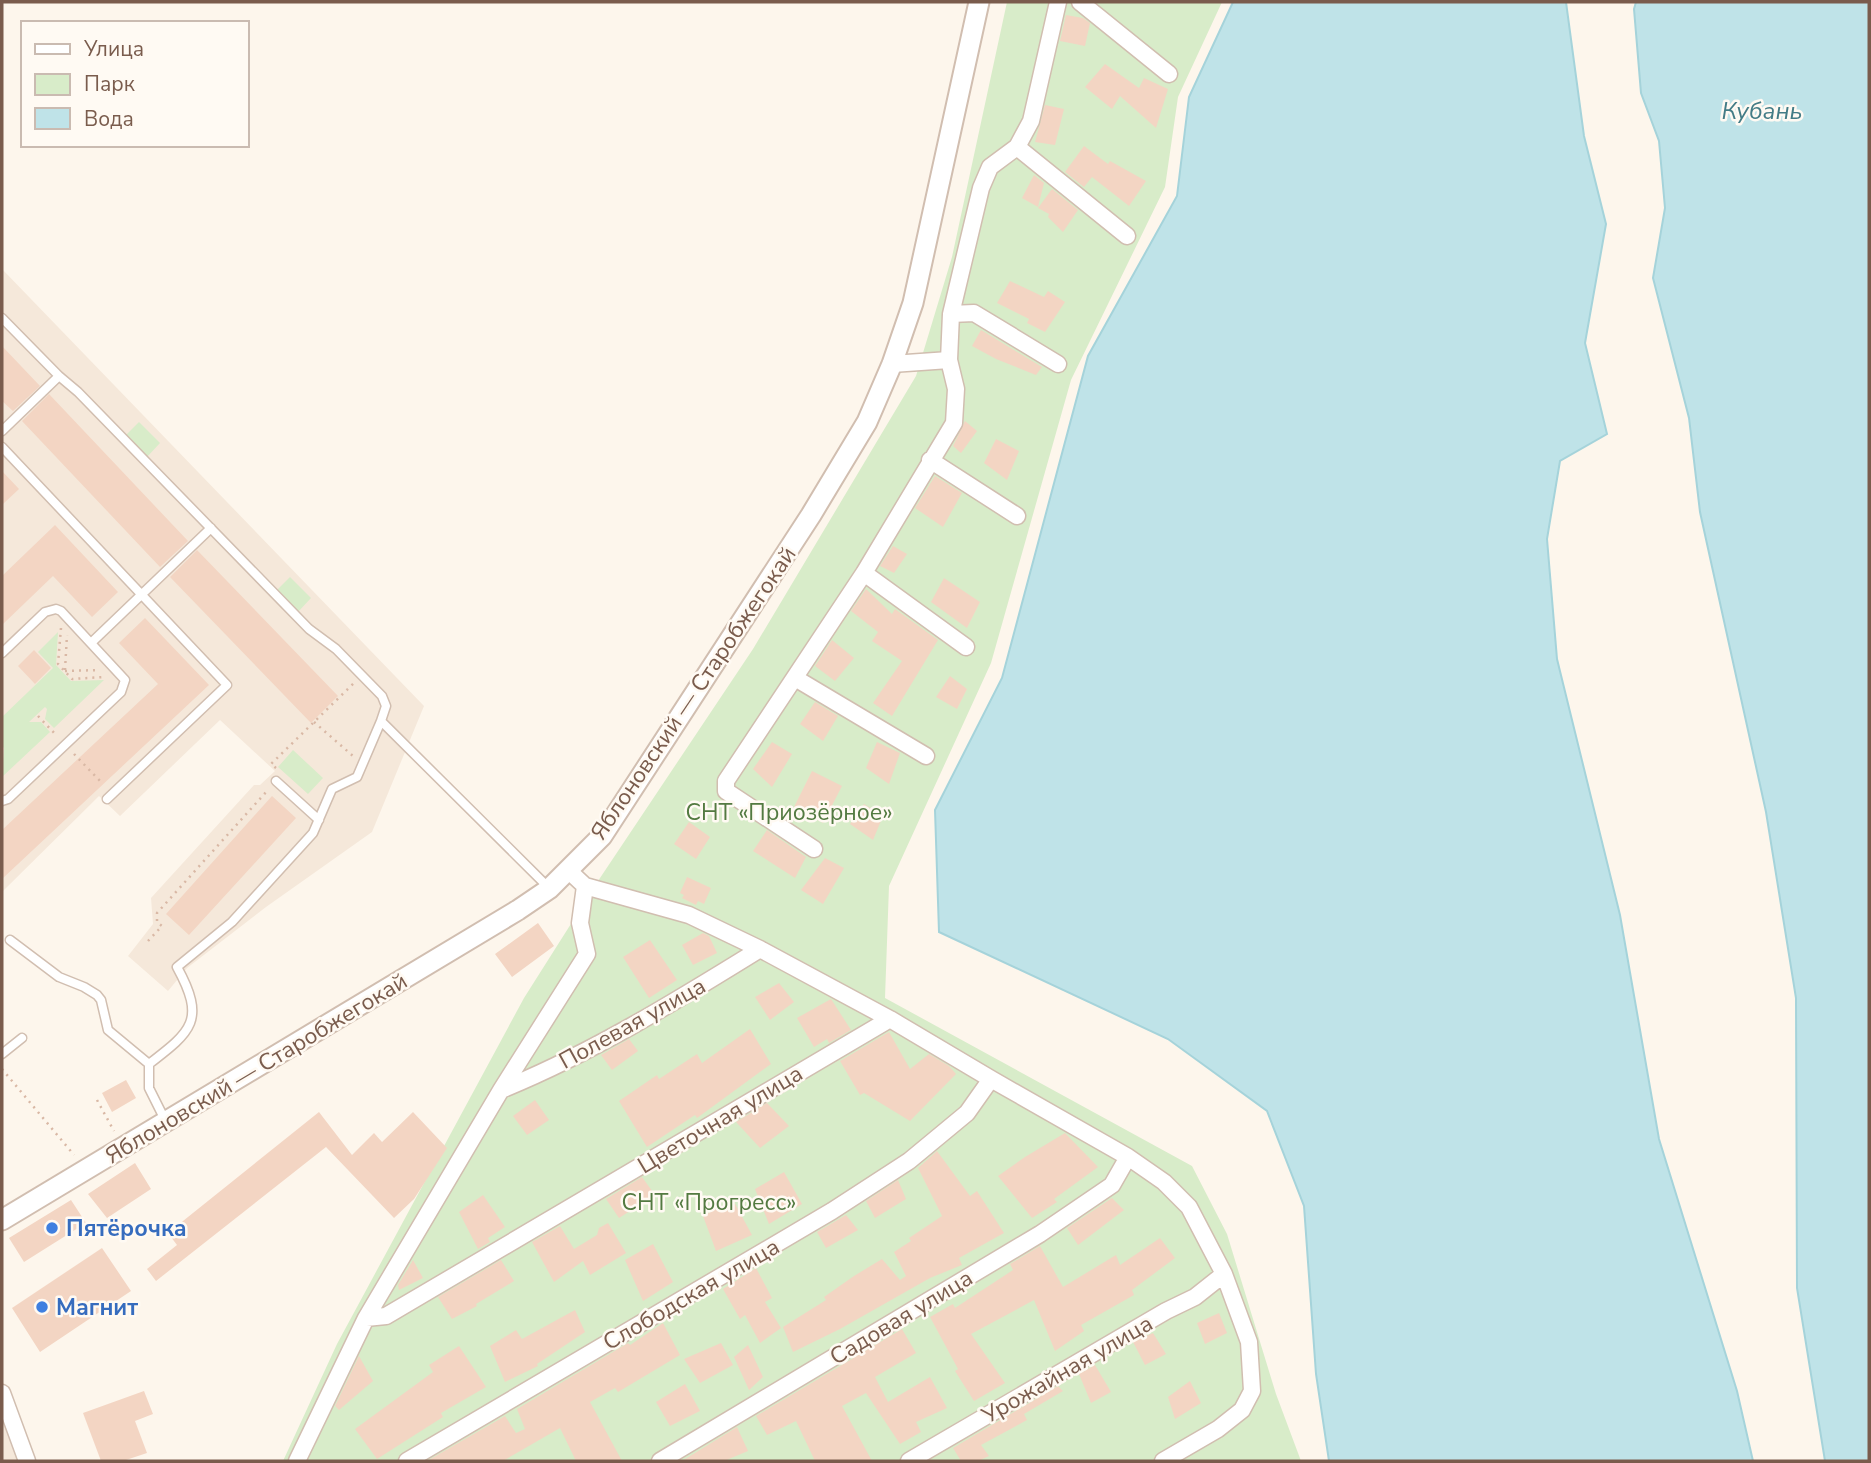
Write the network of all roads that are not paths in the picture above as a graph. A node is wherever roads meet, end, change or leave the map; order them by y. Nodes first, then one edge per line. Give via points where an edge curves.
1 (979, 2) edge
2 (1058, 2) edge
3 (1080, 2) edge
4 (1169, 74) dead end
5 (1017, 147) junction
6 (1127, 236) dead end
7 (951, 314) junction
8 (2, 318) edge
9 (949, 360) junction
10 (892, 364) junction
11 (1058, 364) dead end
12 (59, 376) junction
13 (2, 431) edge
14 (2, 447) edge
15 (930, 460) junction
16 (1017, 516) dead end
17 (211, 528) junction
18 (864, 573) junction
19 (141, 595) junction
20 (91, 643) junction
21 (966, 646) dead end
22 (2, 653) edge
23 (796, 678) junction
24 (382, 721) junction
25 (926, 757) dead end
26 (276, 781) road end
27 (110, 797) road end
28 (2, 801) edge
29 (318, 820) junction
30 (814, 849) dead end
31 (569, 871) junction
32 (585, 886) junction
33 (549, 889) junction
34 (10, 940) dead end
35 (760, 949) junction
36 (890, 1019) junction
37 (22, 1038) dead end
38 (2, 1054) edge
39 (149, 1065) junction
40 (991, 1079) junction
41 (501, 1090) junction
42 (166, 1122) junction
43 (1128, 1157) junction
44 (2, 1220) edge
45 (1224, 1274) junction
46 (366, 1318) junction
47 (3, 1403) edge
48 (27, 1461) edge
49 (297, 1461) edge
50 (407, 1461) edge
51 (660, 1461) edge
52 (909, 1461) edge
53 (1163, 1461) edge

1 - 10 street, Яблоновский — Старобжегокай via 913,303
2 - 5 street via 1031,121
3 - 4 street
5 - 6 street
5 - 7 street via 990,167 981,188
7 - 9 street
7 - 11 street via 974,313
8 - 12 lane
9 - 10 street
9 - 15 street via 956,388 954,423
10 - 31 street, Яблоновский — Старобжегокай via 867,422 811,515 602,836
12 - 13 lane
12 - 17 lane
14 - 19 lane
15 - 16 street
15 - 18 street
17 - 19 lane
17 - 24 lane via 385,700
18 - 21 street
18 - 23 street
19 - 20 lane
19 - 27 lane via 227,685
20 - 22 lane via 61,611 50,609
20 - 28 lane via 122,675 124,686
23 - 25 street
23 - 30 street via 726,781 726,792
24 - 29 lane via 357,777 332,789
24 - 33 lane
26 - 29 lane
29 - 39 lane via 313,833 232,922 177,967 187,986 193,1016 181,1039
31 - 32 street
31 - 33 street, Яблоновский — Старобжегокай
32 - 35 street via 689,915
32 - 41 street via 580,923 587,954
33 - 42 street, Яблоновский — Старобжегокай
34 - 39 lane via 59,977 97,995 108,1030
35 - 36 street
35 - 41 street, Полевая улица via 666,1007 544,1073
36 - 40 street
36 - 46 street, Цветочная улица via 386,1316
37 - 38 lane
39 - 42 lane via 149,1088
40 - 43 street
40 - 50 street, Слободская улица via 967,1113 909,1161
41 - 46 street
42 - 44 street, Яблоновский — Старобжегокай
43 - 45 street via 1189,1207
43 - 51 street, Садовая улица via 1112,1185 1040,1234
45 - 52 street, Урожайная улица via 1195,1297
45 - 53 street via 1249,1342 1252,1391 1242,1410 1218,1429
46 - 49 street
47 - 48 street

